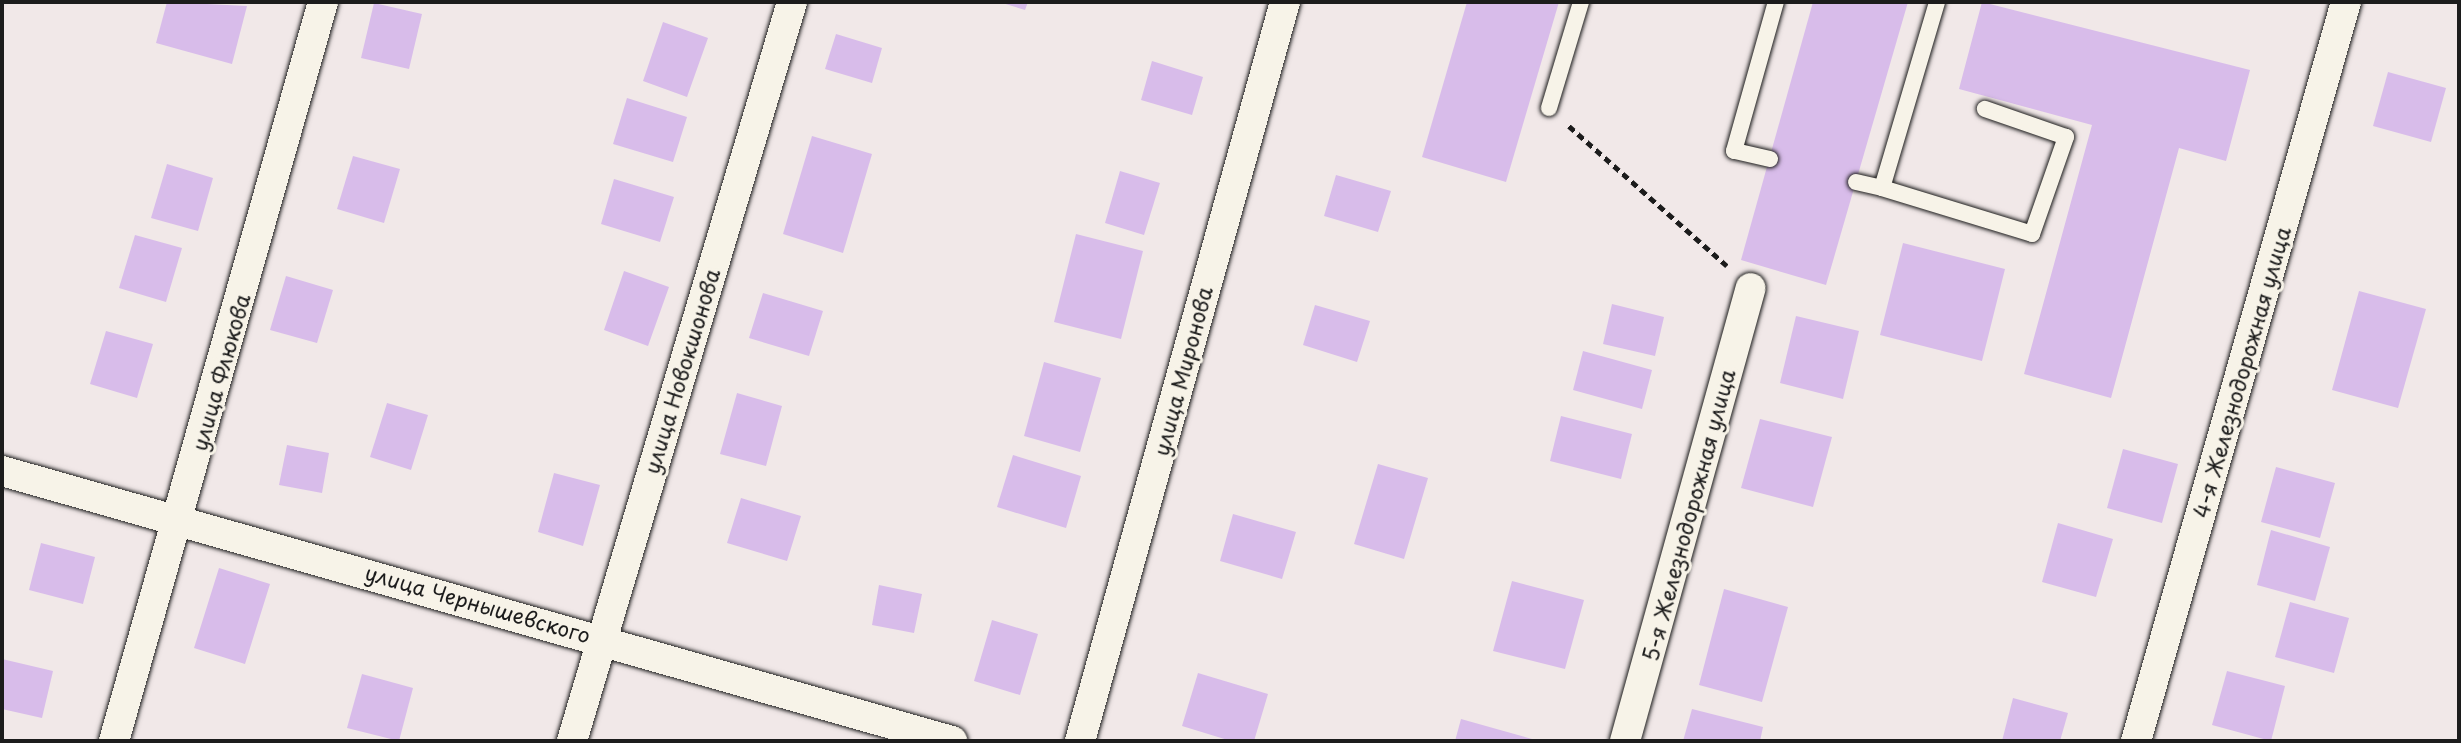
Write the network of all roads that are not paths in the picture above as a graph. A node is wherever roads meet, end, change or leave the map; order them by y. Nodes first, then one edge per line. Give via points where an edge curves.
1 (323, 2) edge
2 (792, 2) edge
3 (1285, 2) edge
4 (1581, 2) edge
5 (1776, 2) edge
6 (1937, 2) edge
7 (2346, 2) edge
8 (1549, 108) road end
9 (1985, 109) dead end
10 (1770, 159) dead end
11 (1856, 182) dead end
12 (1882, 188) junction
13 (1751, 288) road end
14 (2, 471) edge
15 (179, 518) junction
16 (600, 639) junction
17 (114, 741) edge
18 (572, 741) edge
19 (952, 741) edge
20 (1080, 741) edge
21 (1625, 741) edge
22 (2137, 741) edge

1 - 15 street, улица Флюкова
2 - 16 street, улица Новокшонова
3 - 20 street, улица Миронова
4 - 8 lane
5 - 10 lane via 1734,151
6 - 12 lane
7 - 22 street, 4-я Железнодорожная улица
9 - 12 lane via 2066,137 2032,234
11 - 12 lane
13 - 21 street, 5-я Железнодорожная улица
14 - 15 street, улица Чернышевского
15 - 16 street, улица Чернышевского
15 - 17 street, улица Флюкова
16 - 18 street, улица Новокшонова
16 - 19 street, улица Чернышевского

